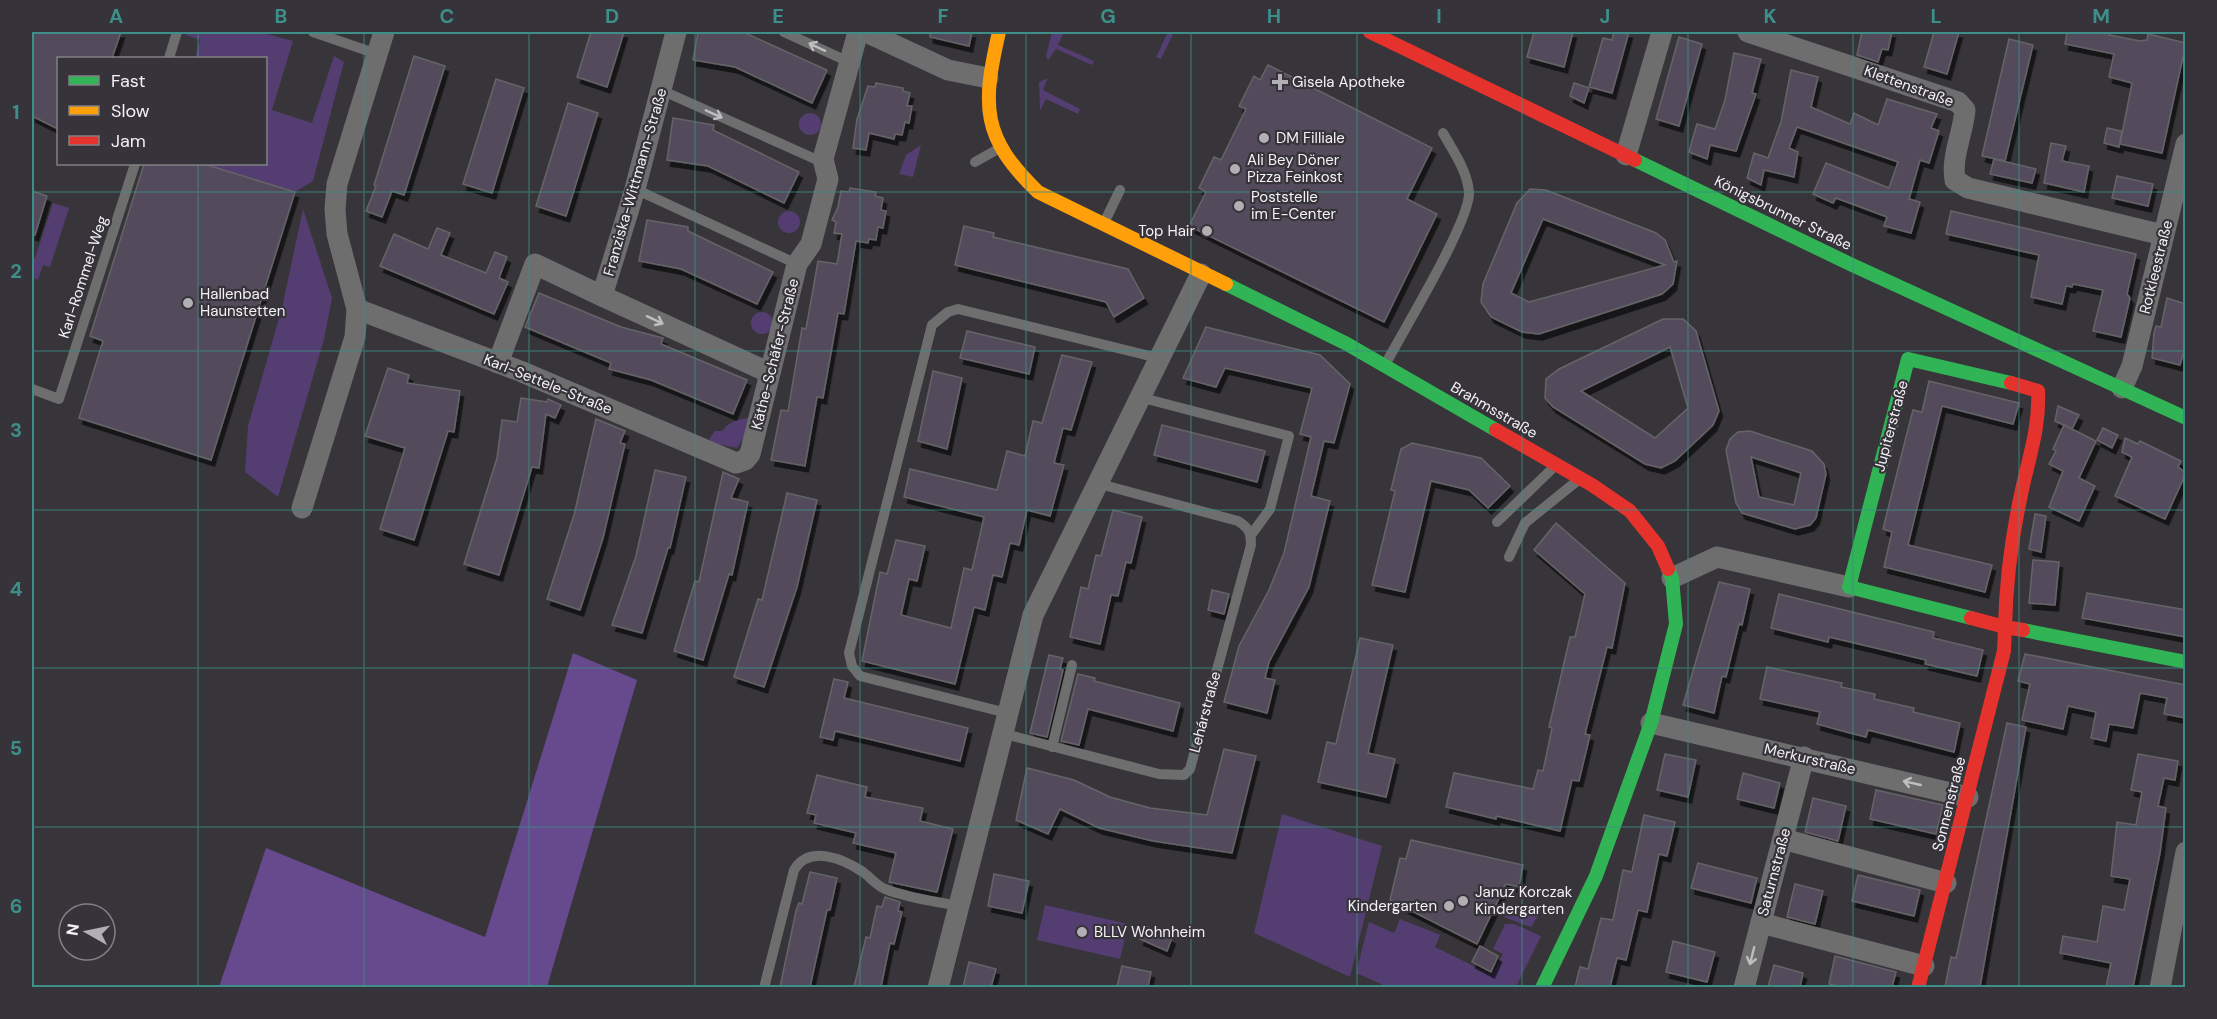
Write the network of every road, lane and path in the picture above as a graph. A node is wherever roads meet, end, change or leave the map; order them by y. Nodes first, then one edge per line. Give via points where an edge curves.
1 (177, 32) edge
2 (313, 32) edge
3 (384, 32) edge
4 (676, 32) edge
5 (784, 32) edge
6 (858, 32) edge
7 (866, 32) edge
8 (999, 32) edge
9 (1370, 32) edge
10 (1662, 32) edge
11 (1748, 32) edge
12 (377, 54) junction
13 (168, 57) edge
14 (849, 62) junction
15 (988, 78) junction
16 (661, 90) junction
17 (1443, 133) dead end
18 (2186, 144) edge
19 (999, 149) junction
20 (1626, 155) junction
21 (975, 162) dead end
22 (824, 163) junction
23 (135, 165) edge
24 (635, 189) junction
25 (1119, 190) dead end
26 (2178, 210) edge
27 (1103, 226) junction
28 (2163, 236) junction
29 (797, 264) junction
30 (1201, 274) junction
31 (602, 296) junction
32 (357, 309) junction
33 (1158, 358) junction
34 (498, 363) junction
35 (1384, 366) junction
36 (770, 373) junction
37 (2122, 388) junction
38 (32, 389) edge
39 (2038, 391) joint
40 (1139, 397) junction
41 (2186, 418) edge
42 (736, 464) joint
43 (1557, 465) junction
44 (1580, 478) junction
45 (1096, 483) junction
46 (302, 508) dead end
47 (1497, 522) dead end
48 (1251, 535) junction
49 (1509, 557) dead end
50 (1672, 578) junction
51 (1849, 586) junction
52 (2006, 627) junction
53 (2186, 662) edge
54 (1072, 665) dead end
55 (1004, 723) junction
56 (1651, 723) junction
57 (1052, 747) junction
58 (1804, 757) junction
59 (1968, 797) junction
60 (1782, 839) junction
61 (2186, 852) edge
62 (1946, 883) junction
63 (958, 906) junction
64 (1761, 922) junction
65 (1924, 966) junction
66 (764, 987) edge
67 (938, 987) edge
68 (1542, 987) edge
69 (1744, 987) edge
70 (1918, 987) edge
71 (2160, 987) edge

1 - 13 lane
2 - 12 lane
3 - 12 street
4 - 16 street, Franziska-Wittmann-Straße
14 -> 5 lane
6 - 14 street, Käthe-Schäfer-Straße
7 - 15 street via 948,70
8 - 15 street, Brahmsstraße
9 - 20 street, Königsbrunner Straße
10 - 20 street
11 - 28 street, Klettenstraße via 1958,102 1965,110 1953,165 1955,180 1968,188
12 - 32 street via 337,184 335,209
14 - 22 street, Käthe-Schäfer-Straße
15 - 19 street, Brahmsstraße via 988,119
16 -> 22 lane
16 - 24 street, Franziska-Wittmann-Straße
17 - 35 lane via 1464,170 1469,193 1462,222
18 - 26 street, Rotkleestraße
19 - 21 lane
19 - 27 street, Brahmsstraße via 1016,173 1038,192
20 - 37 street, Königsbrunner Straße via 1850,264
22 - 29 street, Käthe-Schäfer-Straße via 828,179 811,244
23 - 38 lane, Karl-Rommel-Weg via 59,399
24 - 29 lane
24 - 31 street, Franziska-Wittmann-Straße
25 - 27 lane
26 - 28 street, Rotkleestraße
27 - 30 street, Brahmsstraße
28 - 37 street, Rotkleestraße via 2132,366
29 - 36 street, Käthe-Schäfer-Straße
30 - 33 street
30 - 35 street, Brahmsstraße
31 - 34 street, Franziska-Wittmann-Straße via 535,264
31 -> 36 street
32 - 34 street, Karl-Settele-Straße
32 - 46 street via 349,364
33 - 40 street
33 - 55 lane, Lehárstraße via 958,309 932,325 849,653 860,676
34 - 42 street, Karl-Settele-Straße
35 - 43 street, Brahmsstraße
36 - 42 street, Käthe-Schäfer-Straße via 750,454
37 - 41 street, Königsbrunner Straße
39 - 51 street, Jupiterstraße via 1908,359
39 - 52 street, Sonnenstraße via 2041,412 2021,494
40 - 45 street
40 - 48 lane, Lehárstraße via 1288,436 1270,509
43 - 44 street, Brahmsstraße
43 - 47 lane
44 - 49 lane via 1525,523
44 - 50 street, Brahmsstraße via 1630,511 1658,546
45 - 48 lane via 1238,521
45 - 55 street via 1033,615
48 - 57 lane, Lehárstraße via 1190,769 1184,775 1159,774
50 - 51 street via 1717,557
50 - 56 street, Brahmsstraße via 1676,624
51 - 52 street
52 - 53 street
52 - 59 street, Sonnenstraße via 2004,651
54 - 57 lane
55 - 57 lane, Lehárstraße
55 - 63 street
56 - 58 street, Merkurstraße
56 - 68 street, Brahmsstraße via 1596,876
59 -> 58 street, Merkurstraße
58 - 60 street, Saturnstraße
59 - 62 street, Sonnenstraße
60 - 62 street
60 - 64 street, Saturnstraße
61 - 71 street
62 - 65 street, Sonnenstraße
63 - 66 lane via 883,889 862,871 828,856 800,860 794,870
63 - 67 street
64 - 65 street
64 -> 69 street, Saturnstraße
65 - 70 street, Sonnenstraße

